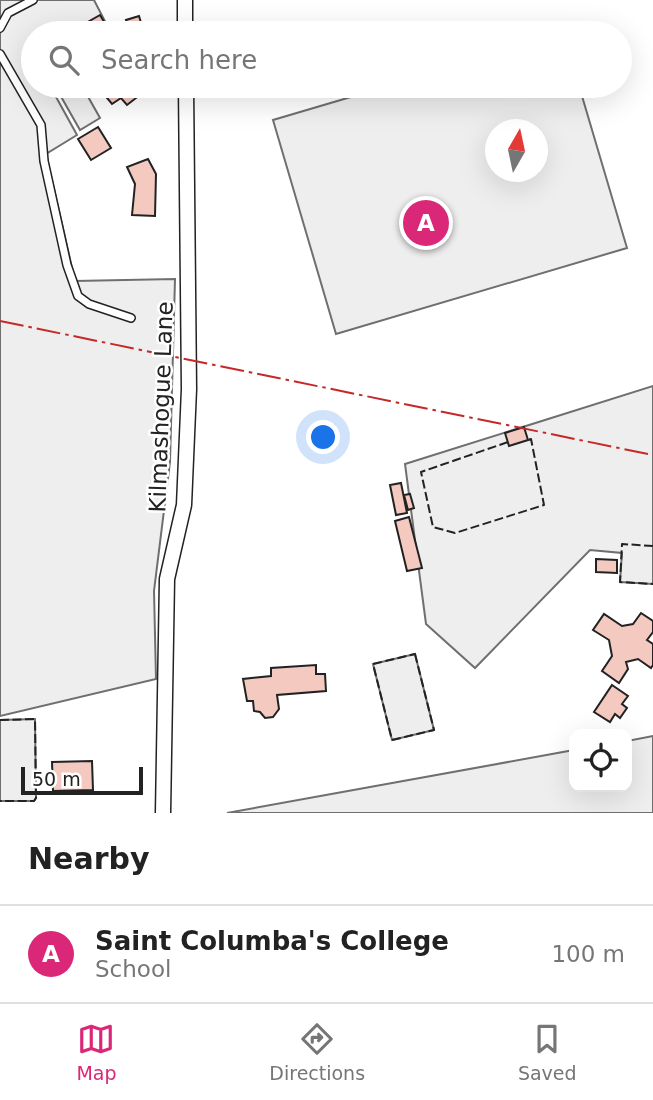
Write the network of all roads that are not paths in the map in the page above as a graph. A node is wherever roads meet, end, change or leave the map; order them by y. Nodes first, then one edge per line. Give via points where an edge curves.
1 (33, 0) edge
2 (186, 0) edge
3 (186, 21) edge
4 (0, 28) edge
5 (0, 54) edge
6 (21, 90) edge
7 (25, 98) edge
8 (186, 98) edge
9 (131, 318) dead end
10 (163, 813) edge

1 - 4 lane via 8,13
2 - 3 street
5 - 6 lane
7 - 9 lane via 41,125 44,161 78,296
8 - 10 street, Kilmashogue Lane via 189,389 184,505 167,579

